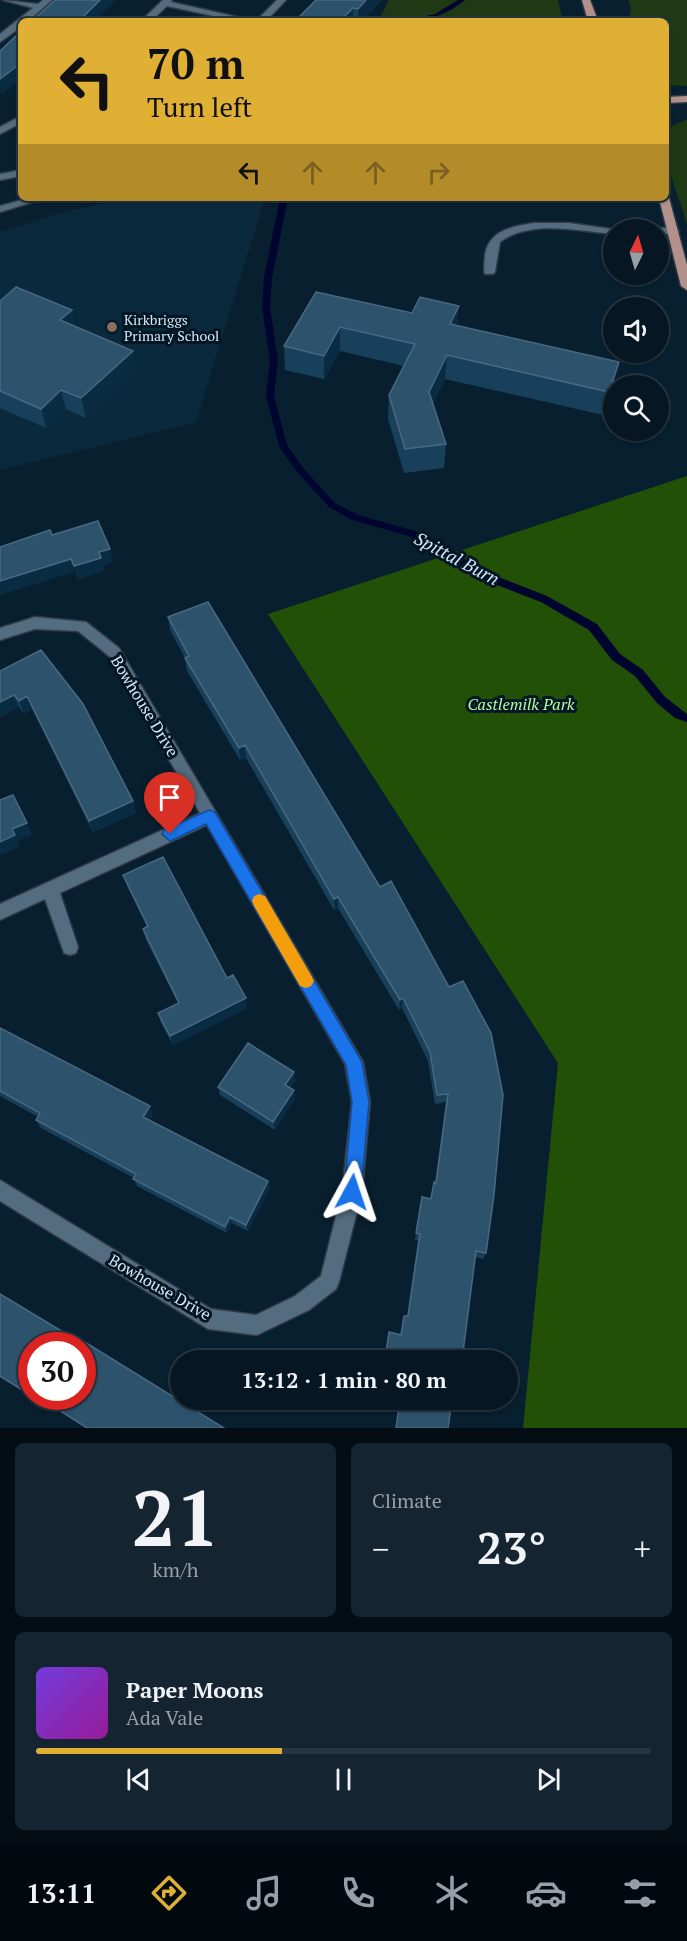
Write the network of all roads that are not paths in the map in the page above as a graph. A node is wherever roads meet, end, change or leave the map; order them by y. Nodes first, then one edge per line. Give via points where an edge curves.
1 (7, 0) edge
2 (48, 0) edge
3 (282, 0) edge
4 (586, 0) edge
5 (167, 2) edge
6 (40, 8) junction
7 (27, 18) edge
8 (149, 18) edge
9 (237, 18) edge
10 (264, 18) edge
11 (592, 18) edge
12 (18, 25) edge
13 (0, 39) edge
14 (687, 99) edge
15 (669, 100) edge
16 (18, 120) edge
17 (0, 131) edge
18 (18, 174) edge
19 (0, 177) edge
20 (30, 201) edge
21 (665, 201) edge
22 (0, 209) edge
23 (603, 230) edge
24 (669, 231) edge
25 (674, 231) junction
26 (489, 272) dead end
27 (687, 286) edge
28 (0, 634) edge
29 (209, 816) junction
30 (50, 889) junction
31 (0, 912) edge
32 (70, 947) dead end
33 (0, 1190) edge

1 - 6 street
2 - 6 street
3 - 10 street
4 - 11 main road
5 - 8 street
5 - 9 street
6 - 7 street
12 - 13 street
14 - 15 main road
16 - 17 street
18 - 19 street
20 - 22 street
21 - 25 main road
23 - 26 street via 537,226 502,234 494,242
24 - 25 street
25 - 27 main road
28 - 29 street, Bowhouse Drive via 35,623 81,626 114,652
29 - 30 street
29 - 33 street, Bowhouse Drive via 354,1062 361,1102 352,1192 329,1282 302,1303 257,1325 208,1319
30 - 31 street
30 - 32 street

